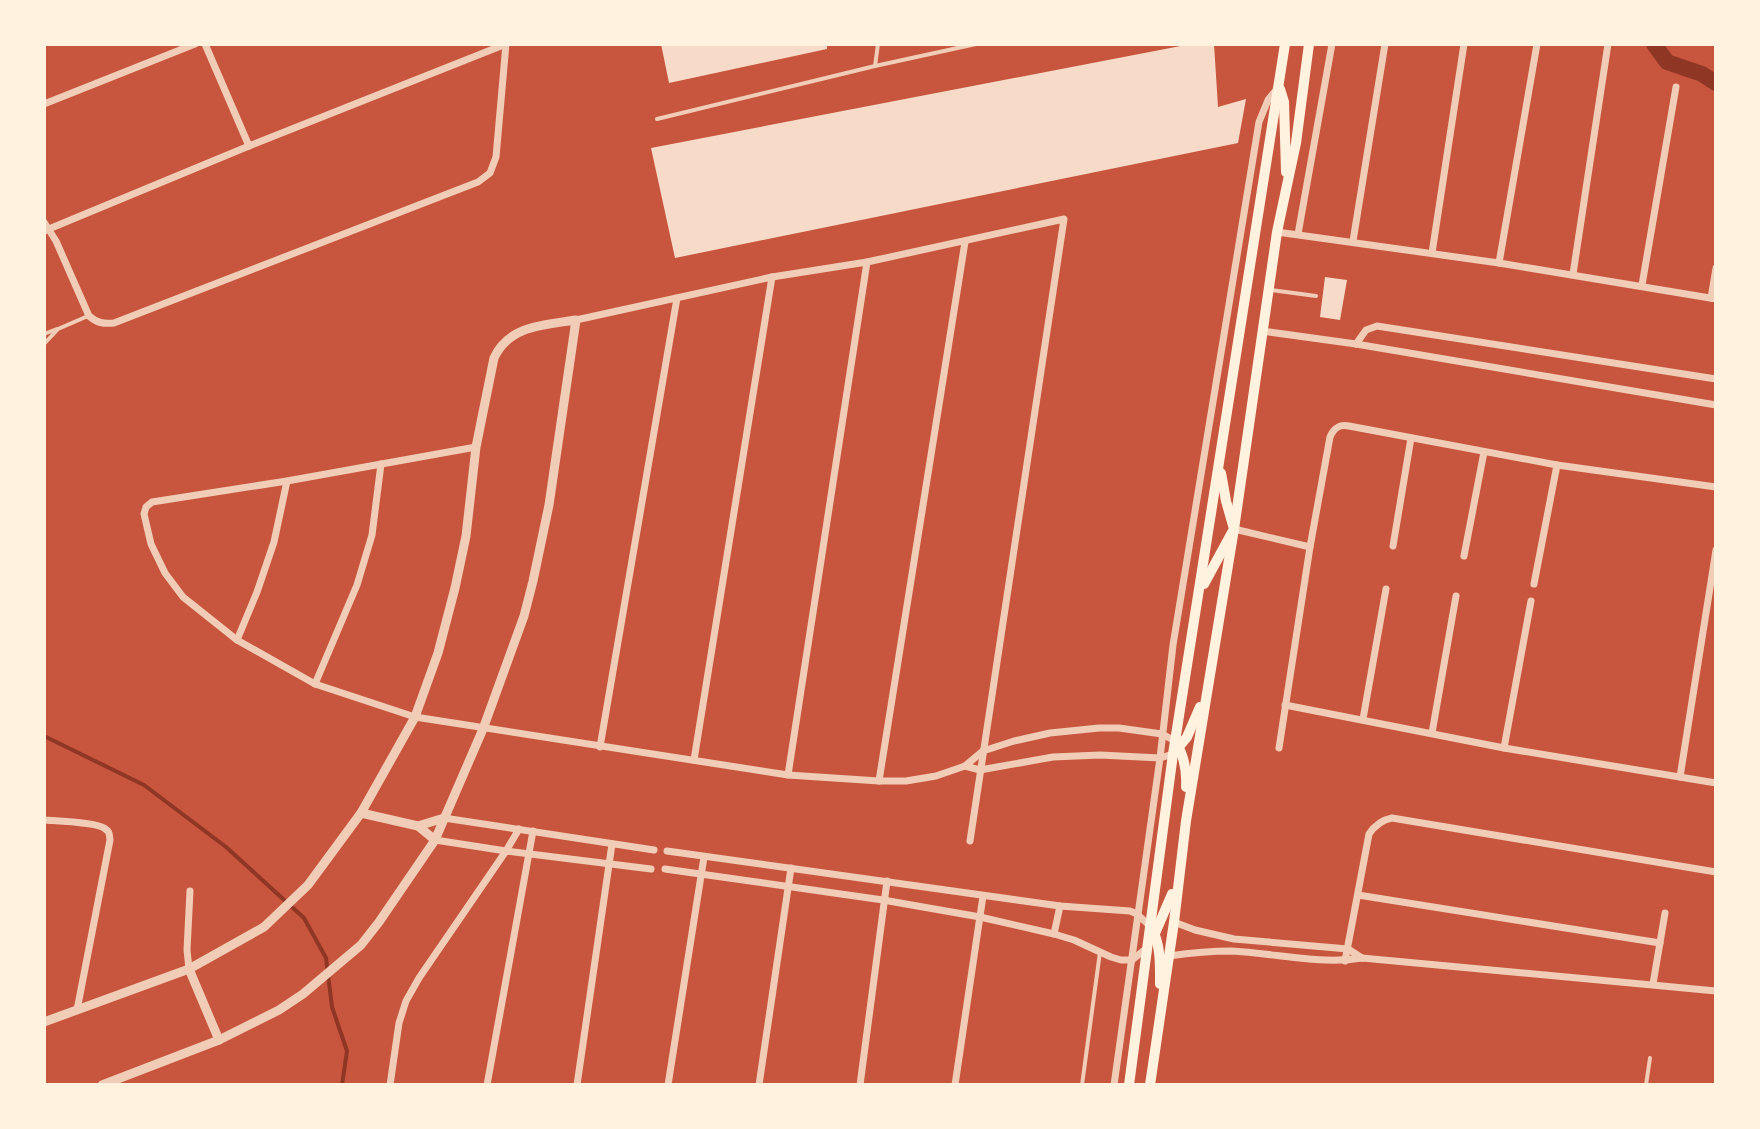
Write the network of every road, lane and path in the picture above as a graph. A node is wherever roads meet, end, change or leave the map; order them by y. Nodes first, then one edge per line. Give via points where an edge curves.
1 (195, 44) edge
2 (205, 44) edge
3 (506, 44) edge
4 (878, 44) edge
5 (976, 44) edge
6 (1285, 44) edge
7 (1309, 44) edge
8 (1332, 44) edge
9 (1385, 44) edge
10 (1464, 44) edge
11 (1537, 44) edge
12 (1608, 44) edge
13 (875, 66) junction
14 (1279, 87) junction
15 (1676, 87) dead end
16 (44, 104) edge
17 (657, 119) dead end
18 (249, 146) junction
19 (1286, 188) junction
20 (46, 227) edge
21 (1277, 232) junction
22 (1298, 234) junction
23 (1353, 241) junction
24 (965, 242) junction
25 (1432, 253) junction
26 (867, 262) junction
27 (1499, 263) junction
28 (1716, 268) edge
29 (1573, 274) junction
30 (772, 277) junction
31 (1642, 285) junction
32 (1270, 290) junction
33 (1316, 296) dead end
34 (677, 298) junction
35 (1714, 298) edge
36 (89, 316) junction
37 (576, 320) junction
38 (58, 329) junction
39 (1262, 331) junction
40 (44, 334) edge
41 (44, 344) edge
42 (1356, 344) junction
43 (1716, 379) edge
44 (1716, 405) edge
45 (1411, 438) junction
46 (476, 447) junction
47 (1484, 452) junction
48 (1220, 459) junction
49 (381, 464) junction
50 (1557, 465) junction
51 (287, 481) junction
52 (1716, 487) edge
53 (1234, 529) junction
54 (1393, 546) dead end
55 (1310, 547) junction
56 (1716, 550) edge
57 (1464, 556) dead end
58 (1534, 584) dead end
59 (1386, 589) dead end
60 (1198, 596) junction
61 (1456, 596) dead end
62 (1531, 601) dead end
63 (237, 640) junction
64 (315, 684) junction
65 (1208, 685) junction
66 (1285, 705) junction
67 (415, 717) junction
68 (1363, 719) junction
69 (483, 729) junction
70 (1432, 733) junction
71 (1162, 734) junction
72 (600, 747) junction
73 (1176, 747) junction
74 (1279, 748) dead end
75 (1504, 748) junction
76 (983, 751) junction
77 (1160, 758) junction
78 (694, 760) junction
79 (965, 766) junction
80 (980, 770) junction
81 (788, 775) junction
82 (1680, 777) junction
83 (879, 781) junction
84 (1716, 783) edge
85 (361, 813) junction
86 (444, 818) junction
87 (44, 820) edge
88 (1186, 821) junction
89 (418, 826) junction
90 (519, 829) junction
91 (533, 831) junction
92 (435, 840) junction
93 (970, 841) dead end
94 (612, 844) junction
95 (654, 850) dead end
96 (506, 851) junction
97 (667, 851) dead end
98 (528, 853) junction
99 (704, 857) junction
100 (608, 863) junction
101 (791, 868) junction
102 (651, 869) dead end
103 (665, 869) dead end
104 (1716, 872) edge
105 (1179, 874) junction
106 (700, 875) junction
107 (887, 881) junction
108 (788, 887) junction
109 (190, 891) dead end
110 (1358, 895) junction
111 (983, 896) junction
112 (883, 900) junction
113 (1060, 906) junction
114 (1665, 913) dead end
115 (1137, 914) junction
116 (980, 917) junction
117 (1174, 922) junction
118 (1153, 931) junction
119 (1054, 934) junction
120 (1234, 939) junction
121 (1660, 943) junction
122 (1148, 947) junction
123 (1348, 949) junction
124 (1233, 951) junction
125 (1100, 952) junction
126 (1169, 956) junction
127 (1362, 958) junction
128 (1132, 960) junction
129 (1345, 961) junction
130 (189, 969) junction
131 (1653, 984) junction
132 (1716, 991) edge
133 (77, 1010) junction
134 (1161, 1010) junction
135 (44, 1022) edge
136 (219, 1040) junction
137 (1650, 1058) dead end
138 (102, 1085) edge
139 (390, 1085) edge
140 (487, 1085) edge
141 (577, 1085) edge
142 (668, 1085) edge
143 (759, 1085) edge
144 (860, 1085) edge
145 (955, 1085) edge
146 (1082, 1085) edge
147 (1114, 1085) edge
148 (1129, 1085) edge
149 (1150, 1085) edge
150 (1646, 1085) edge

1 - 16 street
2 - 18 street
3 - 18 street
3 - 36 street via 496,157 490,173 478,182 114,323
4 - 13 lane
5 - 13 lane
6 - 14 main road
7 - 19 main road
8 - 22 street
9 - 23 street
10 - 25 street
11 - 27 street
12 - 29 street
13 - 17 lane
14 - 19 main road
14 - 48 main road
14 - 71 street via 1259,122
15 - 31 street
18 - 20 street
19 - 21 main road
20 - 36 street
21 - 22 street
21 - 32 main road
22 - 23 street
23 - 25 street
24 - 26 street
24 - 76 street via 1064,219
24 - 83 street
25 - 27 street
26 - 30 street
26 - 81 street
27 - 29 street
28 - 35 street
29 - 31 street
30 - 34 street
30 - 78 street
31 - 35 street
32 - 33 lane
32 - 39 main road
34 - 37 street
34 - 72 street
36 - 38 lane
37 - 46 street via 526,328 503,345 494,358
37 - 69 street via 533,581
38 - 40 lane
38 - 41 lane
39 - 42 street
39 - 53 main road
42 - 43 street via 1366,330 1377,326
42 - 44 street
45 - 47 street
45 - 54 street
45 - 55 street via 1337,427 1330,437
46 - 49 street
46 - 67 street via 455,588
47 - 50 street
47 - 57 street
48 - 53 main road
48 - 60 main road
49 - 51 street
49 - 64 street via 372,535 357,585
50 - 52 street
50 - 58 street
51 - 63 street via 274,542
51 - 63 street via 146,507 151,544 165,573 183,597
53 - 55 street
53 - 60 main road
53 - 65 main road
55 - 66 street
56 - 82 street
59 - 68 street
60 - 73 main road
61 - 70 street
62 - 75 street
63 - 64 street
64 - 67 street
65 - 73 main road via 1193,724
65 - 88 main road
66 - 68 street
66 - 74 street
67 - 69 street
67 - 85 street
68 - 70 street
69 - 72 street
69 - 86 street
70 - 75 street
71 - 73 street
71 - 76 street via 1099,728 1050,733
71 - 77 street
72 - 78 street
73 - 77 street
73 - 88 main road via 1187,776
73 - 118 main road
75 - 82 street
76 - 79 street
76 - 80 street
77 - 80 street via 1053,757
77 - 115 street
78 - 81 street
79 - 80 street
79 - 83 street via 936,776
80 - 93 street
81 - 83 street
82 - 84 street
85 - 89 street
85 - 130 street via 308,885 264,927
86 - 89 street
86 - 90 street
86 - 92 street
87 - 133 street via 97,825 107,829 110,840
88 - 105 main road
89 - 92 street
90 - 91 street
90 - 96 street
91 - 94 street
91 - 98 street
92 - 96 street
92 - 136 street via 361,945 303,994
94 - 95 street
94 - 100 street
96 - 98 street
96 - 139 street via 406,1001
97 - 99 street
98 - 100 street
98 - 140 street
99 - 101 street
99 - 106 street
100 - 102 street
100 - 141 street
101 - 107 street
101 - 108 street
103 - 106 street
104 - 110 street via 1392,818 1369,834
105 - 117 main road
105 - 118 main road
106 - 108 street
106 - 142 street
107 - 111 street
107 - 112 street
108 - 112 street
108 - 143 street
109 - 130 street
110 - 121 street
110 - 123 street
111 - 113 street
111 - 116 street
112 - 116 street
112 - 144 street
113 - 115 street
113 - 119 street
114 - 121 street
115 - 118 street
115 - 128 street
116 - 119 street
116 - 145 street
117 - 120 street
117 - 126 main road
118 - 122 main road
118 - 134 main road
119 - 125 street
120 - 123 street
120 - 124 street
121 - 131 street
122 - 128 street
122 - 148 main road
123 - 127 street
123 - 129 street
124 - 126 street
124 - 129 street
125 - 128 street
125 - 146 lane
126 - 134 main road
127 - 129 street
127 - 131 street
128 - 147 street
130 - 133 street
130 - 136 street
131 - 132 street
133 - 135 street
134 - 149 main road
136 - 138 street
137 - 150 lane

